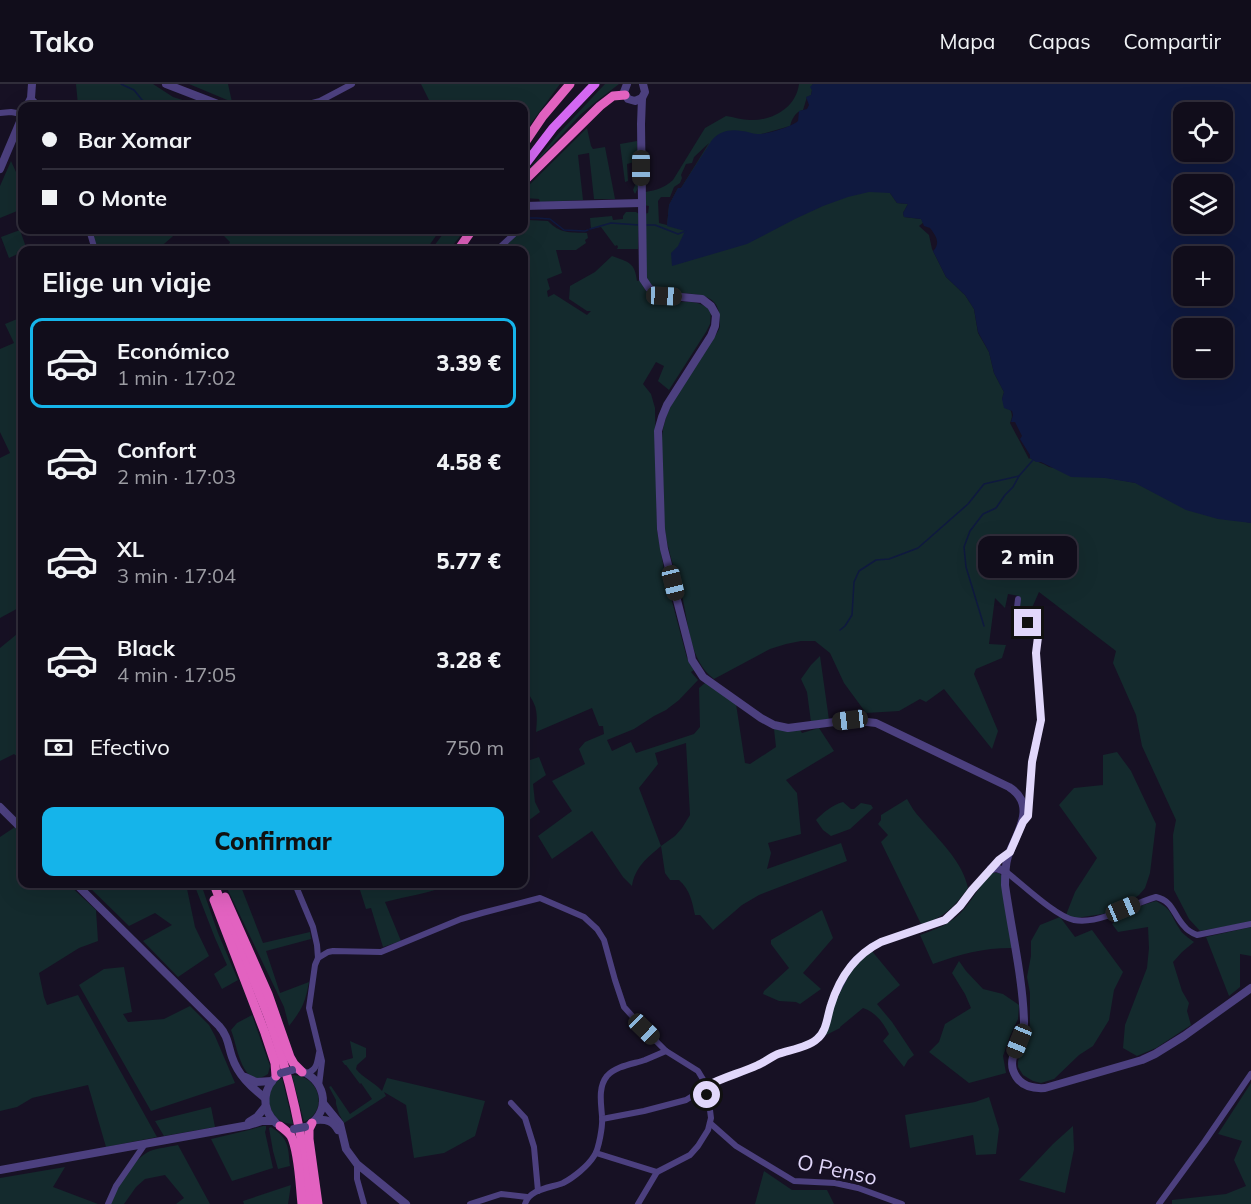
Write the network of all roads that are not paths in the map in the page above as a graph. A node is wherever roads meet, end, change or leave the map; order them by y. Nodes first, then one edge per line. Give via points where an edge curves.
1 (32, 84) edge
2 (166, 84) edge
3 (352, 84) edge
4 (570, 84) edge
5 (595, 84) edge
6 (627, 84) edge
7 (643, 84) edge
8 (629, 98) junction
9 (642, 98) junction
10 (29, 102) edge
11 (213, 102) edge
12 (314, 102) edge
13 (0, 113) edge
14 (18, 114) edge
15 (641, 124) junction
16 (18, 125) edge
17 (528, 138) edge
18 (528, 161) edge
19 (0, 169) edge
20 (528, 177) edge
21 (641, 203) junction
22 (528, 206) edge
23 (473, 234) edge
24 (514, 234) edge
25 (463, 246) edge
26 (501, 246) edge
27 (1018, 599) dead end
28 (1029, 791) junction
29 (1018, 795) junction
30 (0, 807) edge
31 (1023, 822) junction
32 (18, 825) edge
33 (1010, 852) junction
34 (991, 869) junction
35 (1005, 871) junction
36 (80, 888) edge
37 (209, 888) edge
38 (215, 888) edge
39 (221, 888) edge
40 (297, 888) edge
41 (1251, 924) edge
42 (318, 958) junction
43 (1251, 988) edge
44 (666, 1051) junction
45 (319, 1053) junction
46 (238, 1071) junction
47 (304, 1073) junction
48 (1251, 1074) edge
49 (276, 1077) junction
50 (319, 1086) junction
51 (707, 1086) junction
52 (265, 1098) junction
53 (323, 1103) junction
54 (511, 1103) dead end
55 (266, 1107) junction
56 (602, 1119) junction
57 (277, 1123) junction
58 (311, 1123) junction
59 (710, 1123) junction
60 (239, 1127) junction
61 (342, 1136) junction
62 (145, 1144) junction
63 (596, 1153) junction
64 (357, 1164) junction
65 (0, 1170) edge
66 (657, 1172) junction
67 (538, 1191) junction
68 (526, 1201) edge
69 (108, 1204) edge
70 (302, 1204) edge
71 (310, 1204) edge
72 (318, 1204) edge
73 (364, 1204) edge
74 (406, 1204) edge
75 (470, 1204) edge
76 (638, 1204) edge
77 (902, 1204) edge
78 (1159, 1204) edge

1 - 10 street
2 - 11 street
3 - 12 street
4 - 17 highway
5 - 18 main road
6 - 8 street via 624,89
7 - 9 street
8 - 9 street
8 - 15 street
8 - 20 highway via 613,96 600,106
9 - 15 street
13 - 14 street
15 - 21 street
16 - 19 street
21 - 22 street
21 - 29 street via 646,284 664,296 702,299 716,315 713,332 667,405 658,431 664,549 691,655 699,672 774,725 788,728 850,720 876,723 1009,787
23 - 25 main road
24 - 26 street
27 - 28 street via 1016,616 1039,629 1036,653 1041,720
28 - 29 street
28 - 31 street via 1028,816
29 - 31 street
30 - 32 street
31 - 33 street
33 - 34 street
33 - 35 street
34 - 35 street
34 - 51 street via 945,920 881,942 857,959 831,1003 817,1040
35 - 41 street via 1074,920 1092,920 1156,897 1168,902 1184,926 1197,935
35 - 43 street via 1024,1021 1011,1066 1025,1086 1045,1088 1149,1057
36 - 46 street via 219,1026
37 - 49 highway via 265,1032
38 - 71 highway via 283,1060 299,1129
39 - 47 highway via 268,994 290,1057
40 - 42 street via 313,927
42 - 44 street via 333,951 381,952 461,919 540,898 584,917 597,929 604,940 624,1007
42 - 45 street via 309,1008
44 - 51 street via 698,1071
44 - 56 street via 607,1076 600,1101
45 - 47 street via 316,1067
45 - 50 street
46 - 49 street via 256,1082
46 - 52 street
47 - 49 street, bridge via 292,1070
47 - 50 street
48 - 78 street
49 - 52 street
50 - 53 street
51 - 56 street via 686,1100
51 - 59 street
52 - 55 street
53 - 58 street via 320,1114
53 - 61 street via 340,1124
54 - 67 street via 525,1118 534,1147
55 - 57 street
55 - 60 street
56 - 63 street
57 - 58 street, bridge via 294,1129
57 - 60 street via 262,1121
57 - 70 highway via 293,1140
58 - 61 street via 326,1119
58 - 72 highway
59 - 66 street via 690,1155
59 - 77 street, O Penso via 736,1146 794,1181 835,1183
60 - 62 street
61 - 64 street via 348,1154
62 - 65 street
62 - 69 street
63 - 66 street
63 - 67 street via 576,1175
64 - 73 street
64 - 74 street
66 - 76 street
67 - 68 street
68 - 75 street via 501,1194

